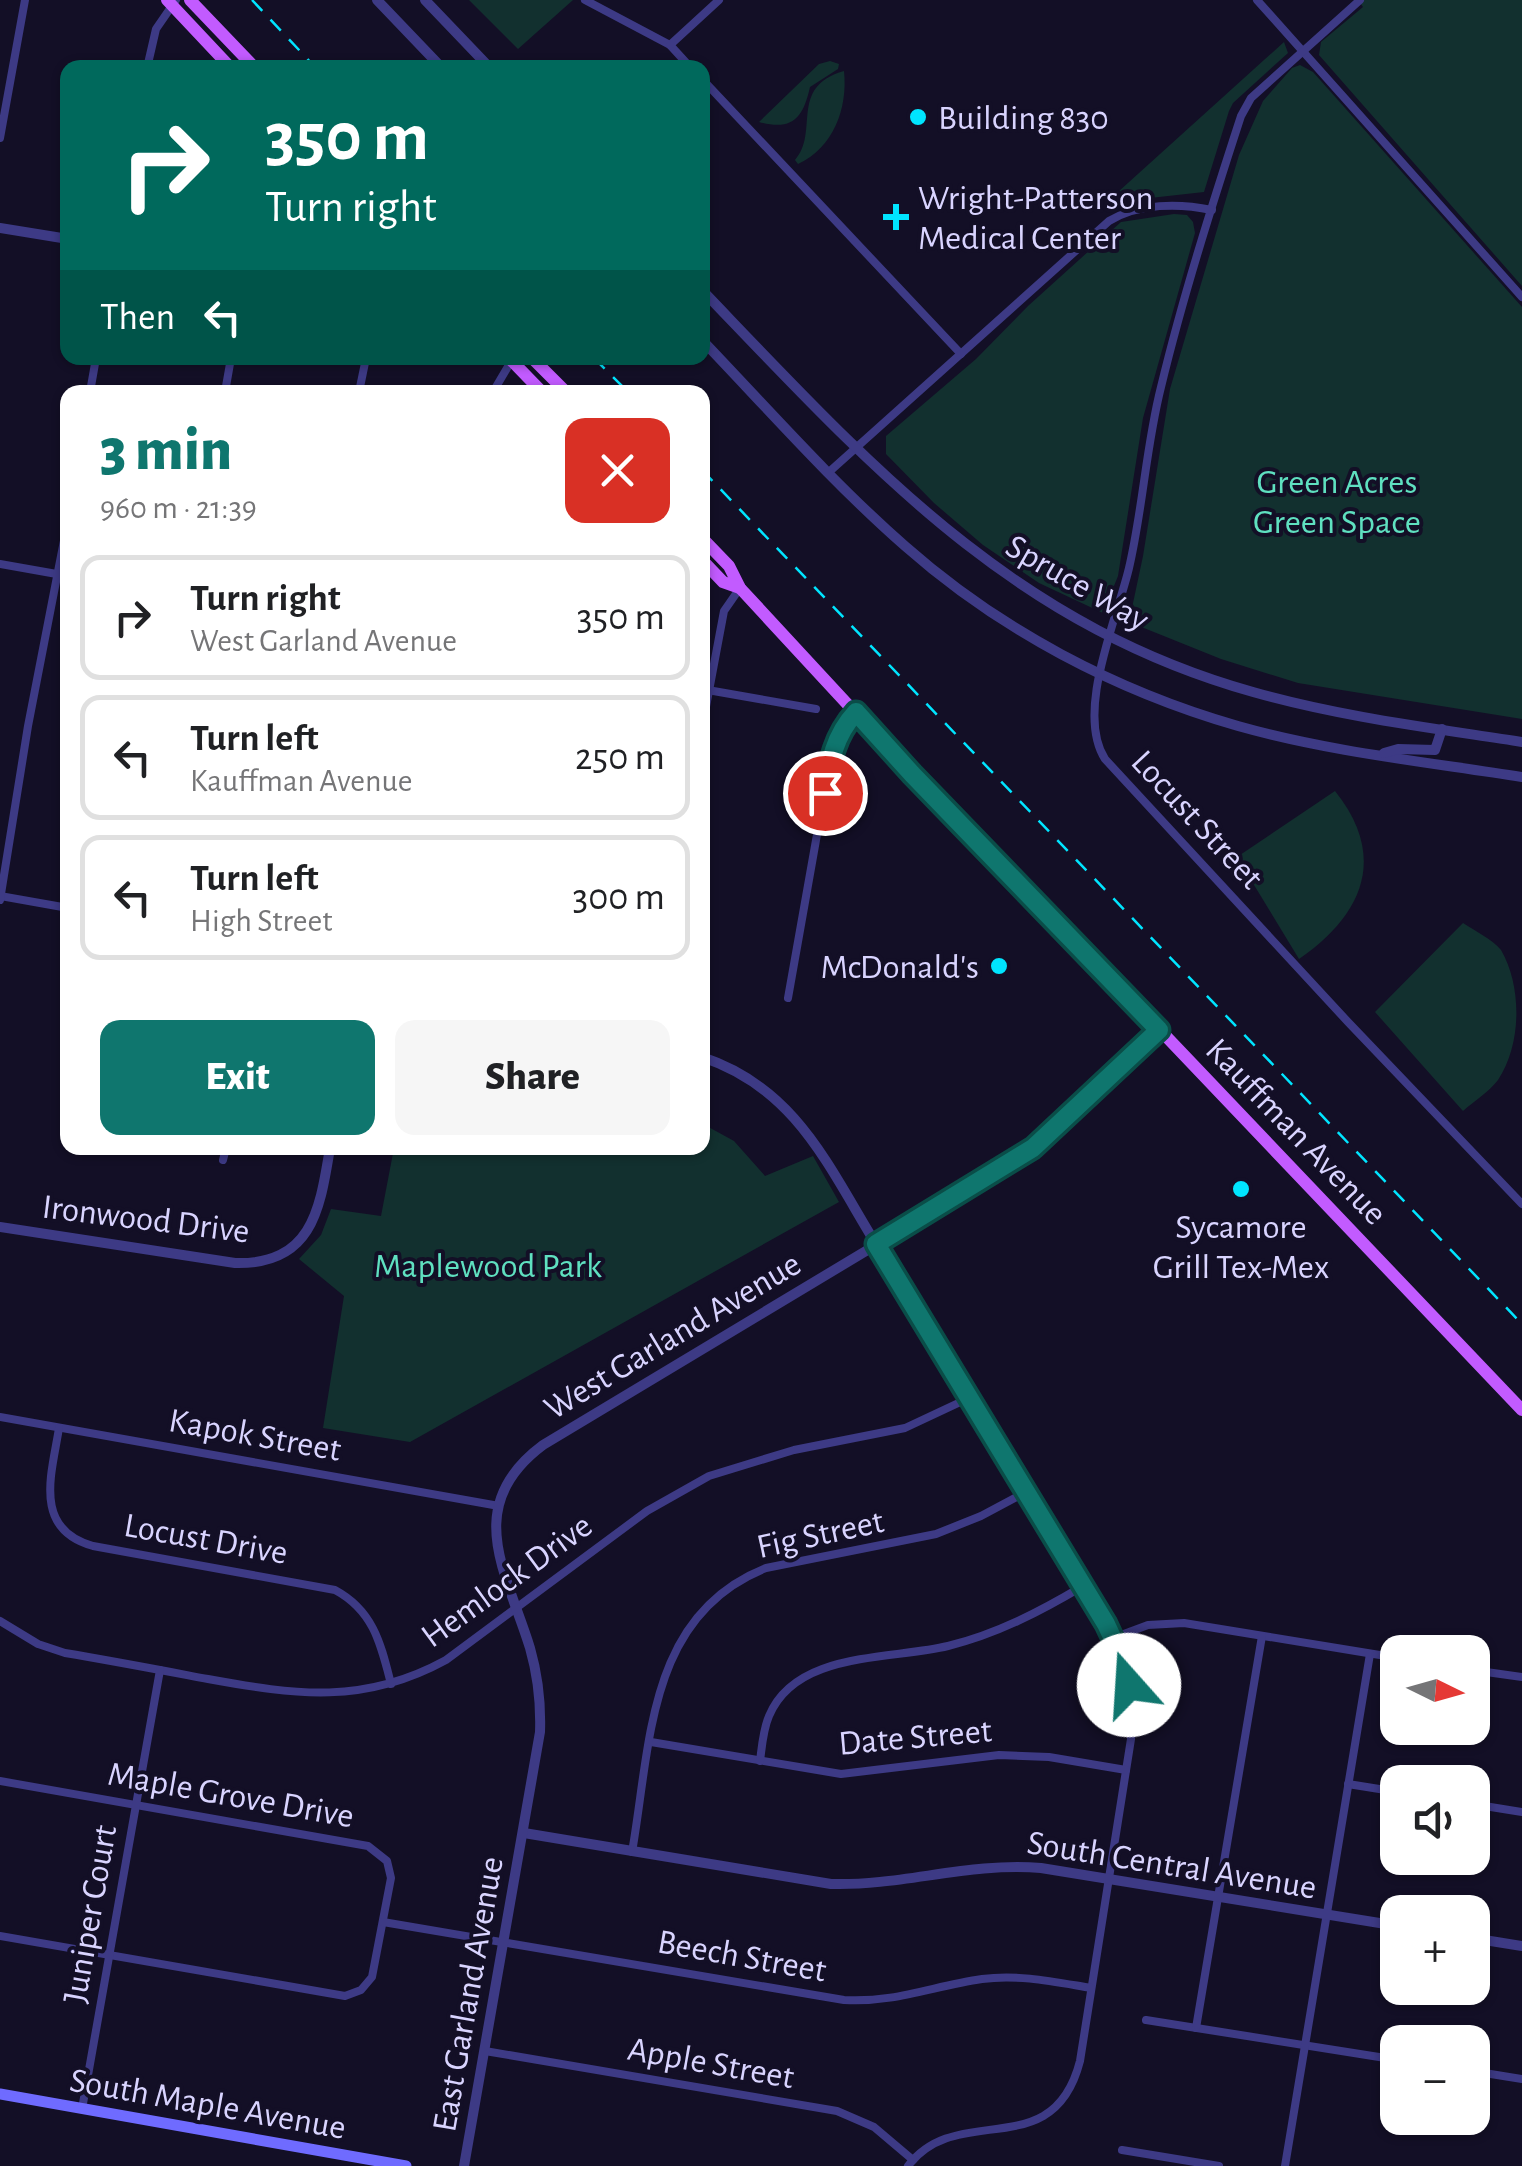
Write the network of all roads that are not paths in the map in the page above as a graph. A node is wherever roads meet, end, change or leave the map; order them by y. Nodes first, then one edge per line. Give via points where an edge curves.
1 (25, 0) edge
2 (190, 0) edge
3 (377, 0) edge
4 (425, 0) edge
5 (585, 0) edge
6 (719, 0) edge
7 (1256, 0) edge
8 (1360, 0) edge
9 (172, 2) edge
10 (670, 45) junction
11 (1303, 51) junction
12 (148, 60) edge
13 (224, 60) edge
14 (247, 60) edge
15 (434, 60) edge
16 (482, 60) edge
17 (684, 60) edge
18 (710, 88) edge
19 (4, 94) edge
20 (0, 138) edge
21 (1212, 210) junction
22 (0, 228) edge
23 (60, 238) edge
24 (1522, 297) edge
25 (710, 298) edge
26 (710, 348) edge
27 (961, 354) junction
28 (517, 365) edge
29 (539, 365) edge
30 (536, 385) edge
31 (559, 385) edge
32 (856, 447) junction
33 (829, 472) junction
34 (710, 546) edge
35 (0, 564) edge
36 (710, 568) edge
37 (60, 575) edge
38 (60, 584) edge
39 (740, 588) junction
40 (1111, 637) junction
41 (710, 672) edge
42 (1101, 675) junction
43 (710, 691) edge
44 (816, 708) dead end
45 (856, 712) junction
46 (1442, 729) junction
47 (1522, 742) edge
48 (1378, 754) junction
49 (1522, 777) edge
50 (0, 897) edge
51 (60, 907) edge
52 (788, 998) dead end
53 (1159, 1030) junction
54 (710, 1059) edge
55 (224, 1155) edge
56 (329, 1155) edge
57 (223, 1160) dead end
58 (1522, 1204) edge
59 (0, 1227) edge
60 (876, 1244) junction
61 (969, 1398) junction
62 (1522, 1410) edge
63 (0, 1417) edge
64 (59, 1428) junction
65 (1026, 1492) junction
66 (500, 1506) junction
67 (1083, 1586) junction
68 (516, 1610) junction
69 (0, 1621) edge
70 (1262, 1636) junction
71 (1114, 1638) junction
72 (1370, 1654) junction
73 (1380, 1655) edge
74 (160, 1670) junction
75 (1490, 1673) edge
76 (1522, 1678) edge
77 (391, 1684) junction
78 (651, 1742) junction
79 (760, 1761) junction
80 (1126, 1770) junction
81 (0, 1781) edge
82 (1348, 1784) junction
83 (1380, 1789) edge
84 (136, 1805) junction
85 (1490, 1807) edge
86 (1522, 1812) edge
87 (524, 1833) junction
88 (632, 1852) junction
89 (1109, 1879) junction
90 (1218, 1898) junction
91 (1326, 1915) junction
92 (383, 1922) junction
93 (1380, 1923) edge
94 (0, 1936) edge
95 (1490, 1941) edge
96 (504, 1942) junction
97 (1522, 1946) edge
98 (109, 1956) junction
99 (1091, 1988) junction
100 (1146, 2020) dead end
101 (1196, 2028) junction
102 (1305, 2046) junction
103 (485, 2051) junction
104 (1380, 2057) edge
105 (1490, 2074) edge
106 (1522, 2080) edge
107 (0, 2094) edge
108 (82, 2109) junction
109 (1122, 2150) dead end
110 (911, 2163) edge
111 (406, 2166) edge
112 (464, 2166) edge
113 (1219, 2166) edge
114 (1286, 2166) edge

1 - 19 street
2 - 14 main road
3 - 15 street
4 - 16 street
5 - 10 street
6 - 10 street
7 - 11 street
8 - 11 street, Locust Street
9 - 12 street
9 - 13 main road
10 - 17 street
11 - 21 street, Locust Street via 1251,98
11 - 24 street
18 - 27 street
19 - 20 street
21 - 27 street via 1191,205 1122,213
21 - 40 street, Locust Street via 1160,388
22 - 23 street
25 - 32 street, Spruce Way
26 - 33 street, Spruce Way
27 - 32 street
28 - 30 main road
29 - 31 main road
32 - 33 street
32 - 40 street, Spruce Way via 985,561
33 - 42 street, Spruce Way via 972,600
34 - 39 main road, Kauffman Avenue
35 - 37 street
36 - 39 main road, Kauffman Avenue
38 - 50 street
39 - 41 street via 724,611
39 - 45 main road, Kauffman Avenue
40 - 42 street, Locust Street
40 - 46 street, Spruce Way via 1252,692
42 - 48 street, Spruce Way via 1236,725
42 - 58 street, Locust Street via 1093,724 1105,759
43 - 44 street
45 - 52 street via 832,750
45 - 53 main road, Kauffman Avenue
46 - 47 street, Spruce Way
46 - 48 street via 1435,750
48 - 49 street, Spruce Way
50 - 51 street
53 - 60 street, West Garland Avenue via 1033,1148
53 - 62 main road, Kauffman Avenue
54 - 60 street via 748,1076 795,1116
55 - 57 street
56 - 59 street, Ironwood Drive via 311,1226 290,1248 256,1262
60 - 61 street
60 - 66 street, West Garland Avenue via 543,1445 517,1471
61 - 65 street
61 - 68 street, Hemlock Drive via 905,1428 794,1450 709,1476 648,1512
63 - 64 street, Kapok Street
64 - 66 street, Kapok Street
64 - 77 street, Locust Drive via 50,1500 70,1535 93,1546 335,1590 374,1626
65 - 67 street
65 - 78 street, Fig Street via 936,1534 782,1563 726,1588 696,1615 671,1655
66 - 68 street, West Garland Avenue via 496,1551
67 - 71 street
67 - 79 street via 969,1640 804,1675 775,1703
68 - 77 street, Hemlock Drive via 446,1660
68 - 87 street, West Garland Avenue via 541,1712
69 - 74 street, Hemlock Drive via 65,1653
70 - 71 street via 1165,1623
70 - 72 street
70 - 90 street
71 - 80 street via 1132,1701
72 - 73 street
72 - 82 street
74 - 77 street, Hemlock Drive via 287,1693
74 - 84 street, Juniper Court
75 - 76 street
78 - 79 street, Date Street
78 - 88 street, Fig Street
79 - 80 street, Date Street via 852,1774 999,1755
80 - 89 street
81 - 84 street, Maple Grove Drive
82 - 83 street
82 - 91 street
84 - 92 street, Maple Grove Drive via 368,1846 390,1868
84 - 98 street, Juniper Court
85 - 86 street
87 - 88 street, South Central Avenue
87 - 96 street, East Garland Avenue
88 - 89 street, South Central Avenue via 831,1884 998,1866
89 - 90 street, South Central Avenue
89 - 99 street
90 - 91 street, South Central Avenue
90 - 101 street
91 - 93 street, South Central Avenue
91 - 102 street
92 - 96 street, Beech Street
92 - 98 street via 372,1978 345,1996
94 - 98 street
95 - 97 street
96 - 99 street, Beech Street via 844,2000 900,1998 1000,1977
96 - 103 street, East Garland Avenue
98 - 108 street, Juniper Court
99 - 110 street via 1077,2073 1054,2110 1016,2130 944,2138
100 - 101 street
101 - 102 street
102 - 104 street
102 - 114 street
103 - 110 street, Apple Street via 837,2111 874,2127
103 - 112 street, East Garland Avenue
105 - 106 street
107 - 108 main road, South Maple Avenue
108 - 111 main road, South Maple Avenue
109 - 113 street

